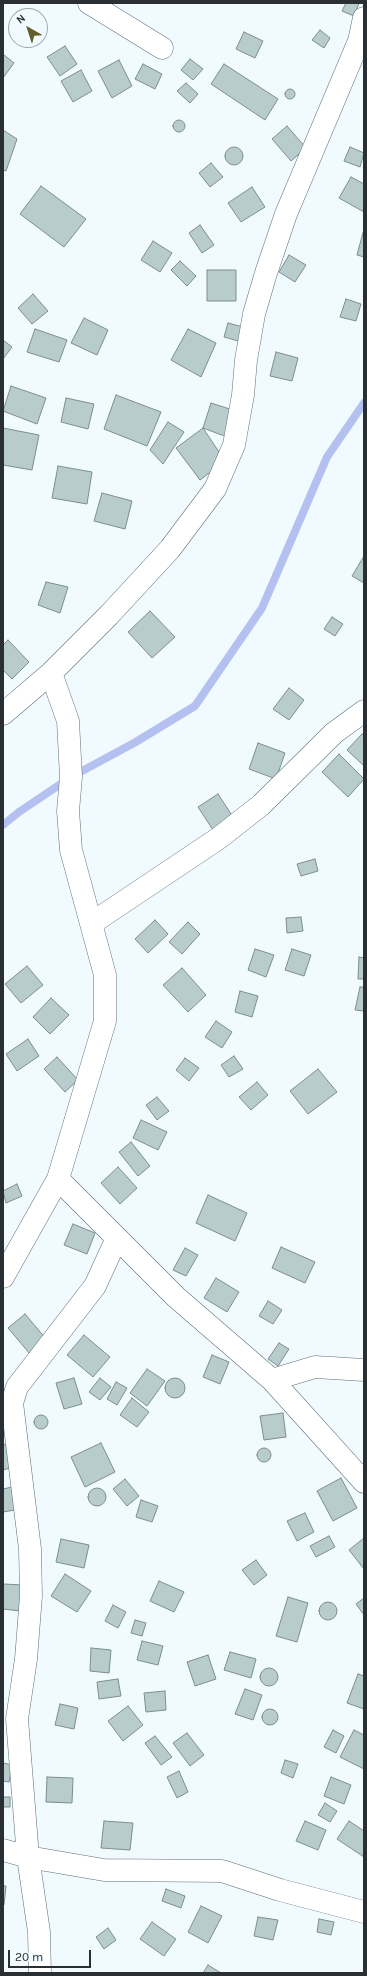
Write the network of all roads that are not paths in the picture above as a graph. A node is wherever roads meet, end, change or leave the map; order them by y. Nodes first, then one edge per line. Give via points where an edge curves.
1 (89, 3) edge
2 (364, 18) edge
3 (162, 48) dead end
4 (51, 674) junction
5 (364, 711) edge
6 (3, 714) edge
7 (92, 923) junction
8 (58, 1179) junction
9 (117, 1238) junction
10 (3, 1277) edge
11 (364, 1370) edge
12 (272, 1380) junction
13 (364, 1482) edge
14 (3, 1850) edge
15 (28, 1857) junction
16 (364, 1912) edge
17 (40, 1973) edge

1 - 3 street
2 - 4 street via 359,40 286,214 266,273 254,314 234,445 215,488 170,549
4 - 6 street
4 - 7 street via 68,721 71,777 68,811 71,850
5 - 7 street via 334,733 261,805 225,833
7 - 8 street via 105,976 105,1022
8 - 9 street
8 - 10 street
9 - 12 street via 176,1297
9 - 15 street via 95,1286 18,1387 12,1403 30,1564 31,1596 26,1659 17,1719
11 - 12 street via 315,1368
12 - 13 street
14 - 15 street
15 - 16 street via 104,1870 222,1871 280,1890
15 - 17 street via 39,1932

